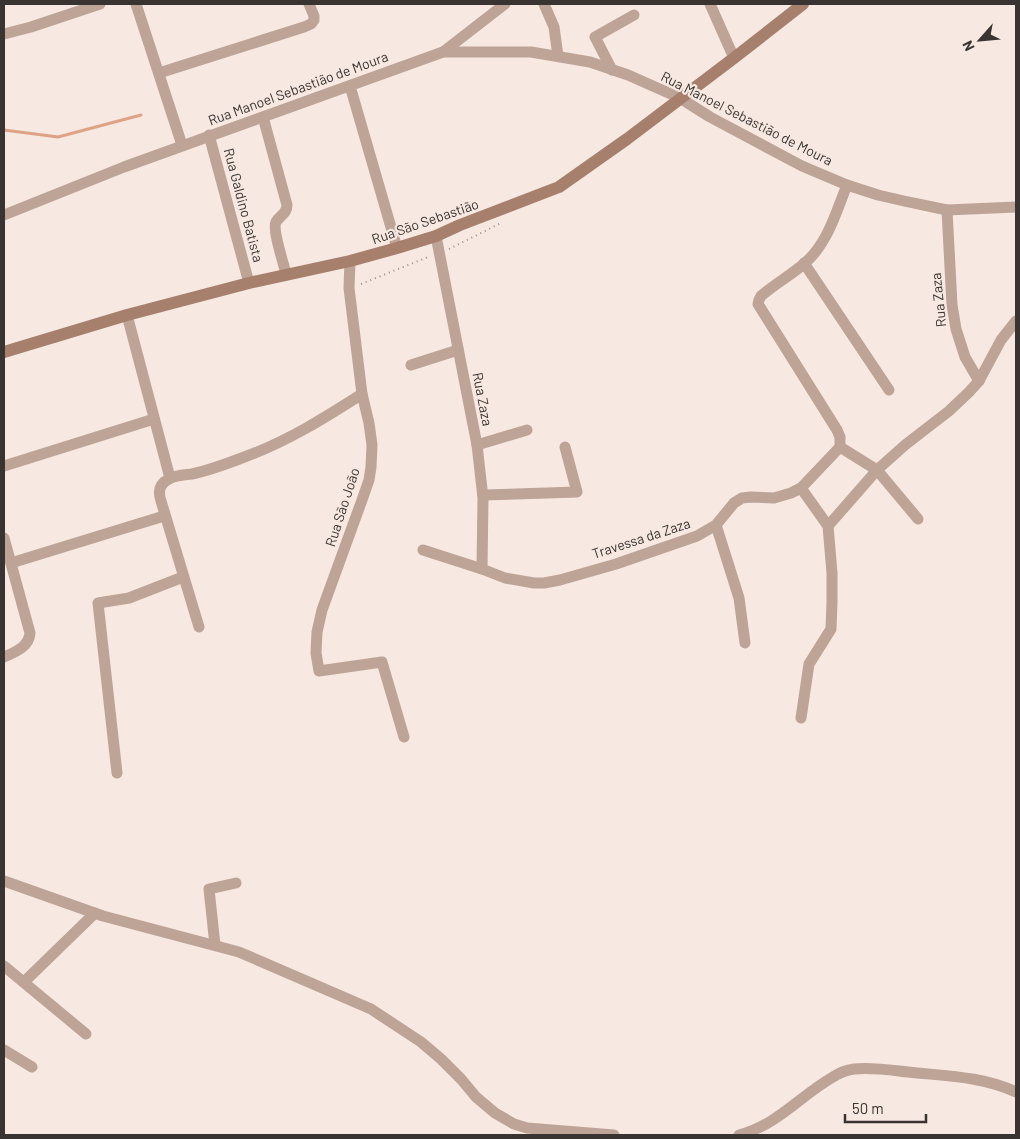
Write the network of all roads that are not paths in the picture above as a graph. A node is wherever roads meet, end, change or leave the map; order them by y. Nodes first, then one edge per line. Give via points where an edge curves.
1 (100, 4) edge
2 (136, 4) edge
3 (309, 4) edge
4 (505, 4) edge
5 (544, 4) edge
6 (710, 4) edge
7 (802, 4) edge
8 (634, 15) dead end
9 (4, 34) edge
10 (443, 52) junction
11 (558, 56) junction
12 (734, 58) junction
13 (612, 70) junction
14 (159, 74) junction
15 (350, 86) junction
16 (680, 98) junction
17 (263, 117) junction
18 (209, 136) junction
19 (182, 145) junction
20 (847, 185) junction
21 (1016, 207) edge
22 (947, 210) junction
23 (4, 215) edge
24 (436, 236) junction
25 (397, 248) junction
26 (350, 261) junction
27 (804, 263) junction
28 (286, 274) junction
29 (249, 283) junction
30 (127, 315) junction
31 (1016, 321) edge
32 (458, 350) junction
33 (4, 352) edge
34 (411, 365) dead end
35 (979, 381) junction
36 (889, 390) dead end
37 (362, 394) junction
38 (154, 419) junction
39 (527, 430) dead end
40 (477, 446) junction
41 (840, 447) junction
42 (565, 448) dead end
43 (4, 466) edge
44 (877, 470) junction
45 (170, 478) junction
46 (801, 488) junction
47 (483, 495) junction
48 (164, 516) junction
49 (918, 520) dead end
50 (716, 525) junction
51 (828, 526) junction
52 (4, 538) edge
53 (422, 550) dead end
54 (6, 551) edge
55 (10, 563) junction
56 (482, 569) junction
57 (183, 577) junction
58 (199, 627) dead end
59 (745, 643) dead end
60 (4, 657) edge
61 (802, 718) dead end
62 (404, 737) dead end
63 (118, 773) dead end
64 (4, 882) edge
65 (236, 882) dead end
66 (96, 913) junction
67 (215, 945) junction
68 (4, 967) edge
69 (24, 982) junction
70 (86, 1034) dead end
71 (4, 1050) edge
72 (32, 1067) dead end
73 (1016, 1092) edge
74 (614, 1135) edge
75 (739, 1135) edge

1 - 9 street
2 - 14 street
3 - 14 street via 314,20 304,28
4 - 10 street
5 - 11 street via 554,27
6 - 12 street
7 - 12 street, Rua São Sebastião
8 - 13 street via 595,37
10 - 11 street, Rua Manoel Sebastião de Moura via 531,52
10 - 15 street, Rua Manoel Sebastião de Moura
11 - 13 street, Rua Manoel Sebastião de Moura
12 - 16 street, Rua São Sebastião
13 - 16 street, Rua Manoel Sebastião de Moura
14 - 19 street
15 - 17 street, Rua Manoel Sebastião de Moura
15 - 25 street
16 - 20 street, Rua Manoel Sebastião de Moura via 802,166
16 - 24 street, Rua São Sebastião via 559,187
17 - 18 street, Rua Manoel Sebastião de Moura
17 - 28 street via 285,200 286,211 275,228
18 - 19 street, Rua Manoel Sebastião de Moura
18 - 29 street, Rua Galdino Batista
19 - 23 street, Rua Manoel Sebastião de Moura
20 - 22 street, Rua Manoel Sebastião de Moura
20 - 27 street via 824,240
21 - 22 street, Rua Manoel Sebastião de Moura
22 - 35 street, Rua Zaza via 956,329 965,357
24 - 25 street, Rua São Sebastião
24 - 32 street, Rua Zaza
25 - 26 street, Rua São Sebastião
26 - 28 street, Rua São Sebastião
26 - 37 street, Rua São João via 349,288
27 - 36 street
27 - 41 street via 767,290 758,304 837,430
28 - 29 street, Rua São Sebastião
29 - 30 street, Rua São Sebastião
30 - 33 street, Rua São Sebastião
30 - 38 street
31 - 35 street via 1001,340
32 - 34 street
32 - 40 street, Rua Zaza
35 - 44 street via 949,411
37 - 45 street via 249,456
37 - 62 street, Rua São João via 372,446 369,480 322,610 317,632 319,671 382,662
38 - 43 street
38 - 45 street
39 - 40 street
40 - 47 street, Rua Zaza
41 - 44 street
41 - 46 street, Travessa da Zaza
42 - 47 street via 577,492
44 - 49 street
44 - 51 street
45 - 48 street via 160,490
46 - 50 street, Travessa da Zaza via 779,497 742,498
46 - 51 street
47 - 56 street, Rua Zaza
48 - 55 street
48 - 57 street
50 - 56 street, Travessa da Zaza via 679,543 552,581 518,581
50 - 59 street via 739,598
51 - 61 street via 832,629 809,664
52 - 54 street
53 - 56 street, Travessa da Zaza
54 - 55 street
55 - 60 street via 30,633 25,645
57 - 58 street
57 - 63 street via 129,598 98,603
64 - 66 street
65 - 67 street via 209,889
66 - 67 street
66 - 69 street
67 - 74 street via 239,952 371,1009 421,1042 495,1113 514,1124 527,1128
68 - 69 street
69 - 70 street
71 - 72 street
73 - 75 street via 960,1076 853,1069 834,1076 778,1116

